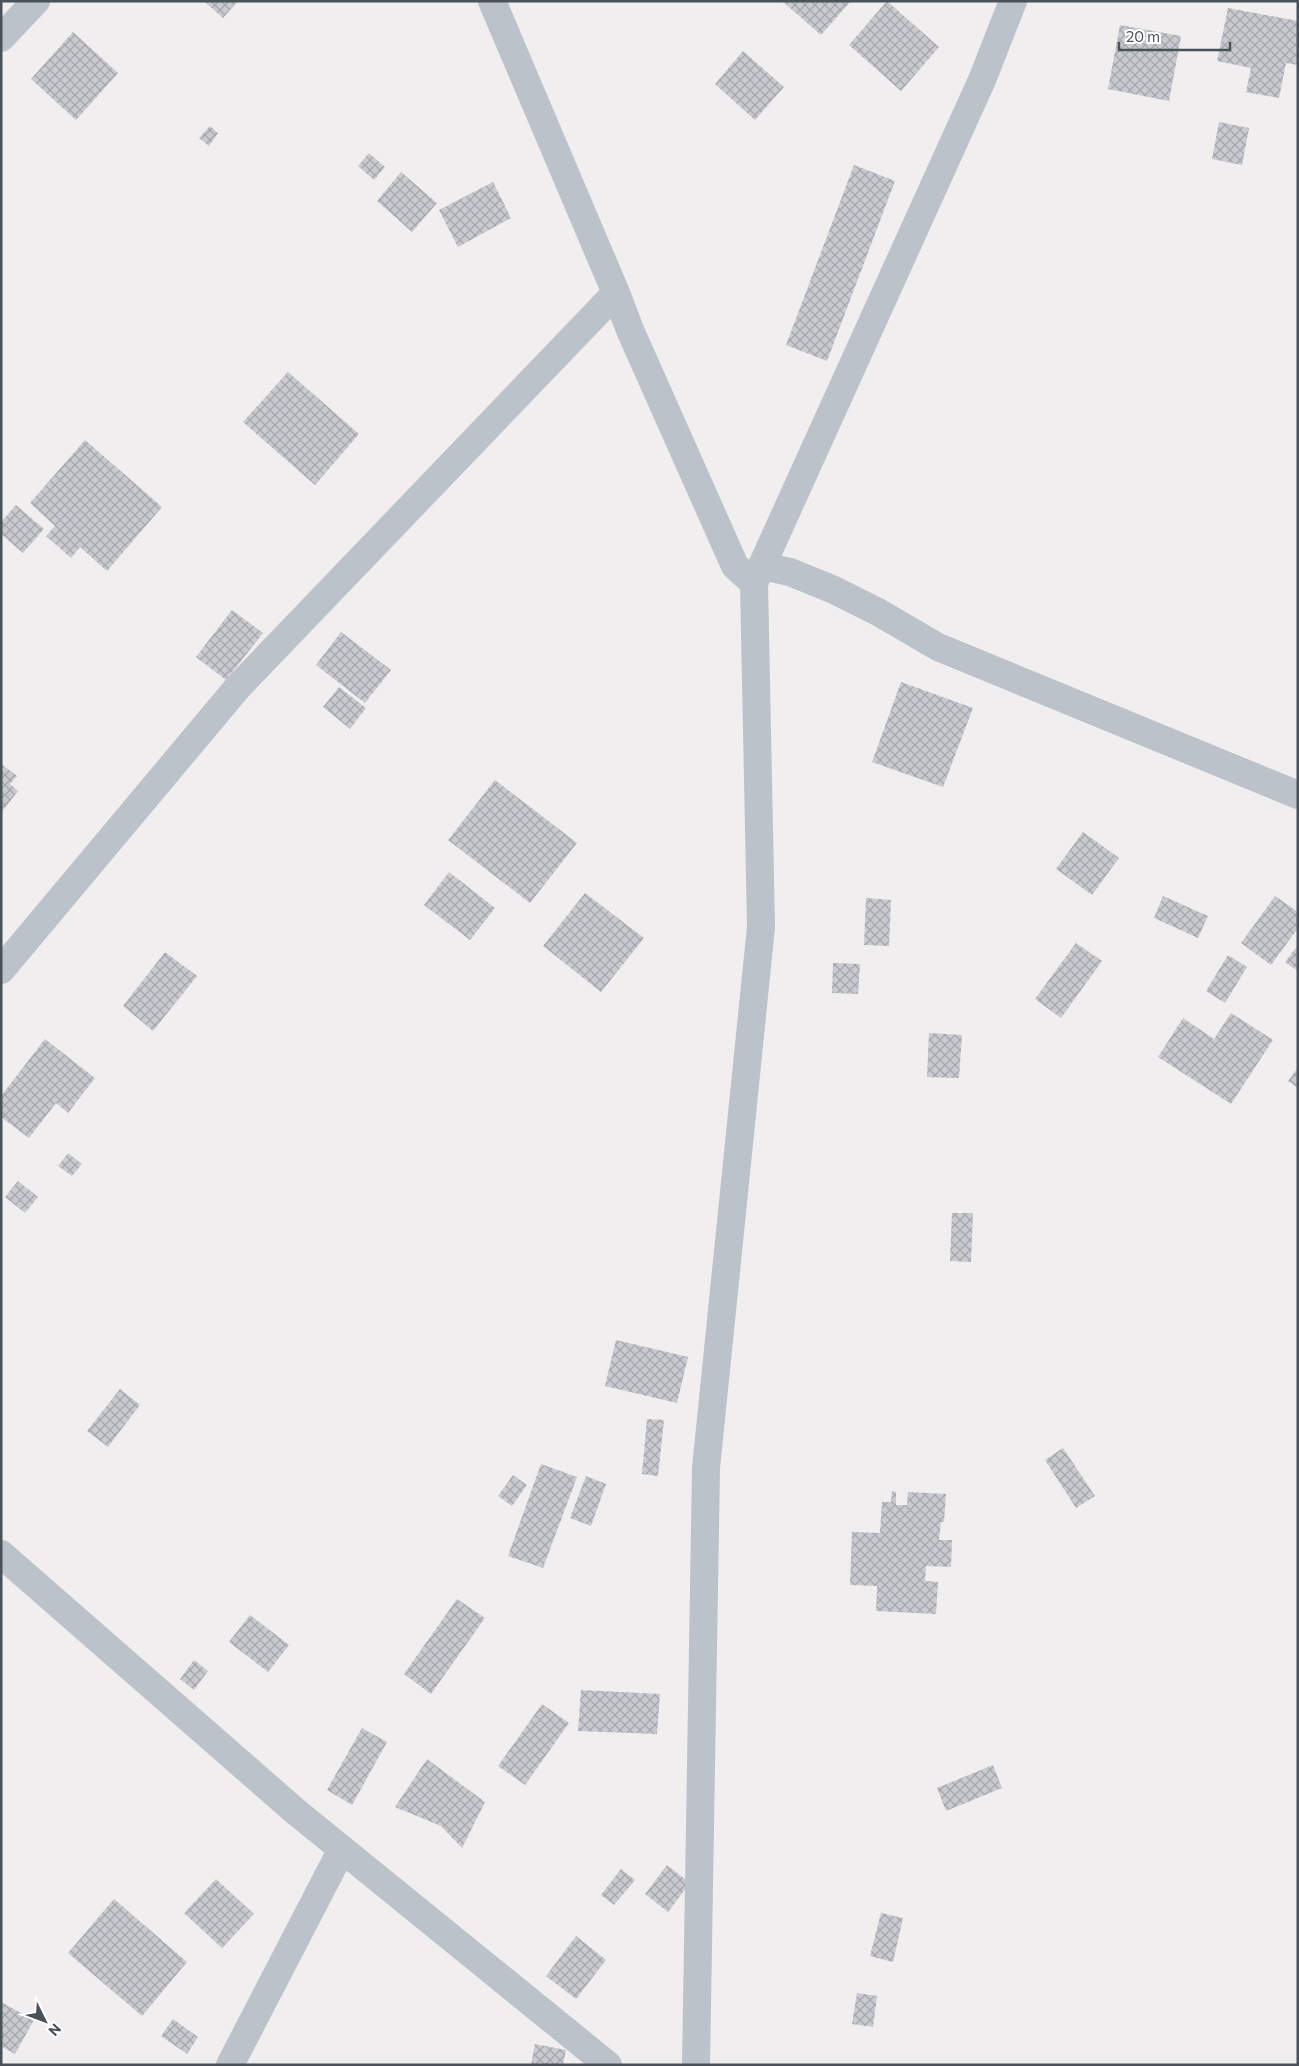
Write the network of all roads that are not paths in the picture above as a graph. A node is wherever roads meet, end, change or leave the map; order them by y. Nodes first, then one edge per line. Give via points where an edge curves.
1 (36, 1) edge
2 (492, 1) edge
3 (1013, 1) edge
4 (1, 38) edge
5 (616, 293) junction
6 (758, 574) junction
7 (1298, 795) edge
8 (1, 970) edge
9 (1, 1554) edge
10 (342, 1849) junction
11 (230, 2065) edge
12 (608, 2065) edge
13 (696, 2065) edge

1 - 4 street
2 - 5 street
3 - 6 street via 982,80
5 - 6 street via 734,566
5 - 8 street via 238,687
6 - 7 street via 790,572 834,590 938,647
6 - 13 street via 761,927 706,1468
9 - 10 street via 295,1812
10 - 11 street
10 - 12 street

